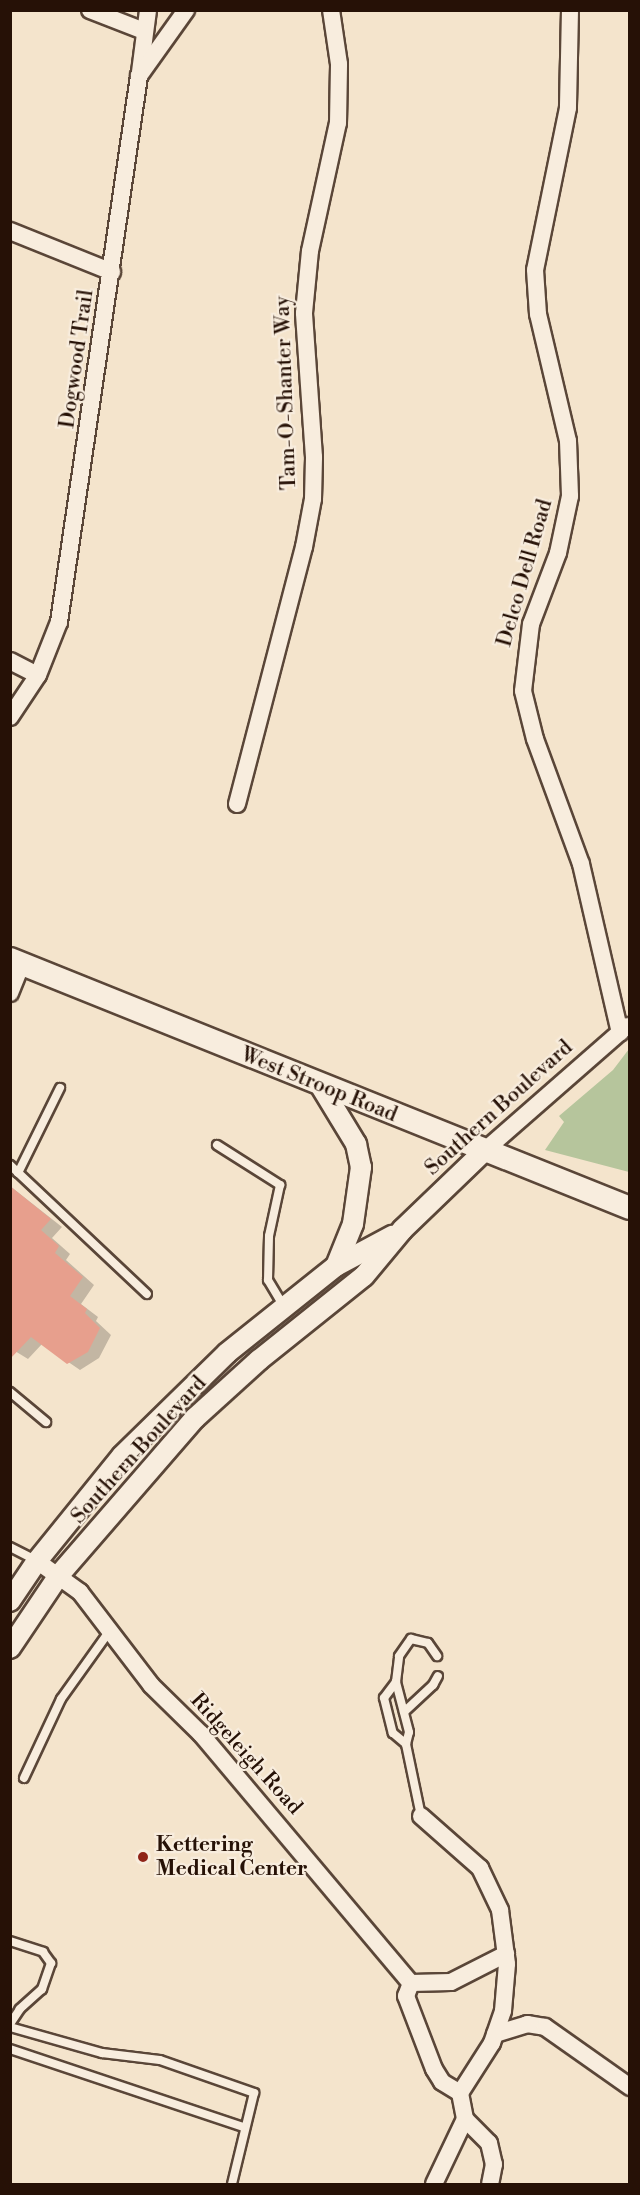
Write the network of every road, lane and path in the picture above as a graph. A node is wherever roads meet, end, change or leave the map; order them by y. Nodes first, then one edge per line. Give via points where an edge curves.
1 (90, 10) edge
2 (148, 10) edge
3 (186, 10) edge
4 (331, 10) edge
5 (570, 10) edge
6 (144, 31) junction
7 (139, 76) junction
8 (10, 231) edge
9 (112, 272) junction
10 (10, 661) edge
11 (38, 675) junction
12 (10, 717) edge
13 (237, 804) dead end
14 (16, 961) edge
15 (10, 993) edge
16 (625, 1028) edge
17 (60, 1088) dead end
18 (322, 1088) junction
19 (217, 1144) dead end
20 (483, 1152) junction
21 (10, 1165) edge
22 (18, 1173) junction
23 (630, 1208) edge
24 (402, 1230) junction
25 (336, 1266) junction
26 (147, 1294) dead end
27 (284, 1307) junction
28 (10, 1392) edge
29 (46, 1422) dead end
30 (10, 1547) edge
31 (37, 1561) junction
32 (59, 1575) junction
33 (10, 1601) edge
34 (108, 1633) junction
35 (10, 1648) edge
36 (437, 1656) dead end
37 (438, 1676) dead end
38 (396, 1682) junction
39 (404, 1712) junction
40 (406, 1744) junction
41 (24, 1778) dead end
42 (421, 1816) joint
43 (10, 1941) edge
44 (506, 1954) junction
45 (411, 1983) junction
46 (10, 2026) edge
47 (495, 2034) junction
48 (10, 2049) edge
49 (630, 2087) edge
50 (460, 2093) junction
51 (465, 2120) junction
52 (243, 2127) junction
53 (232, 2184) edge
54 (434, 2184) edge
55 (490, 2184) edge

1 - 6 street
2 - 6 street
3 - 7 street, Dogwood Trail
4 - 13 street, Tam-O-Shanter Way via 339,64 338,123 310,251 304,313 314,457 311,509
5 - 16 street, Delco Dell Road via 568,108 538,246 535,282 538,314 568,441 570,496 558,554 531,624 523,691 535,739 581,864
6 - 7 street
7 - 9 street, Dogwood Trail
8 - 9 street
9 - 11 street, Dogwood Trail via 59,622
10 - 11 street
11 - 12 street, Dogwood Trail
14 - 15 street
14 - 18 main road, West Stroop Road
16 - 20 street, Southern Boulevard
17 - 22 lane
18 - 20 main road, West Stroop Road
18 - 25 street via 356,1144 361,1167 353,1224
19 - 27 lane via 280,1185 269,1236 268,1280
20 - 23 main road, West Stroop Road
20 - 24 street, Southern Boulevard
21 - 22 lane
22 - 26 lane
24 - 25 street, Southern Boulevard
24 - 32 street, Southern Boulevard via 364,1276 259,1360 195,1418
25 - 27 street, Southern Boulevard
27 - 31 street, Southern Boulevard via 227,1353 122,1456
28 - 29 lane
30 - 31 lane
31 - 32 street, Ridgeleigh Road
31 - 33 street, Southern Boulevard
32 - 34 street, Ridgeleigh Road via 80,1592
32 - 35 street, Southern Boulevard
34 - 41 lane via 61,1700
34 - 45 street, Ridgeleigh Road via 316,1866
36 - 38 lane via 428,1643 411,1640 399,1656
37 - 39 lane
38 - 39 lane
38 - 40 lane via 384,1698 393,1733
39 - 40 lane via 409,1732
40 - 42 lane
42 - 44 street via 480,1868 500,1910
43 - 46 lane via 44,1952 51,1963 42,1989 20,2009
44 - 45 street via 451,1982
44 - 47 street via 506,1994
45 - 50 street via 406,1996 434,2068 442,2082
46 - 52 lane via 102,2053 160,2060 254,2093
47 - 49 street via 526,2024 545,2027
47 - 50 street
48 - 52 lane
50 - 51 street
51 - 54 street
51 - 55 street via 489,2144 494,2164
52 - 53 lane

